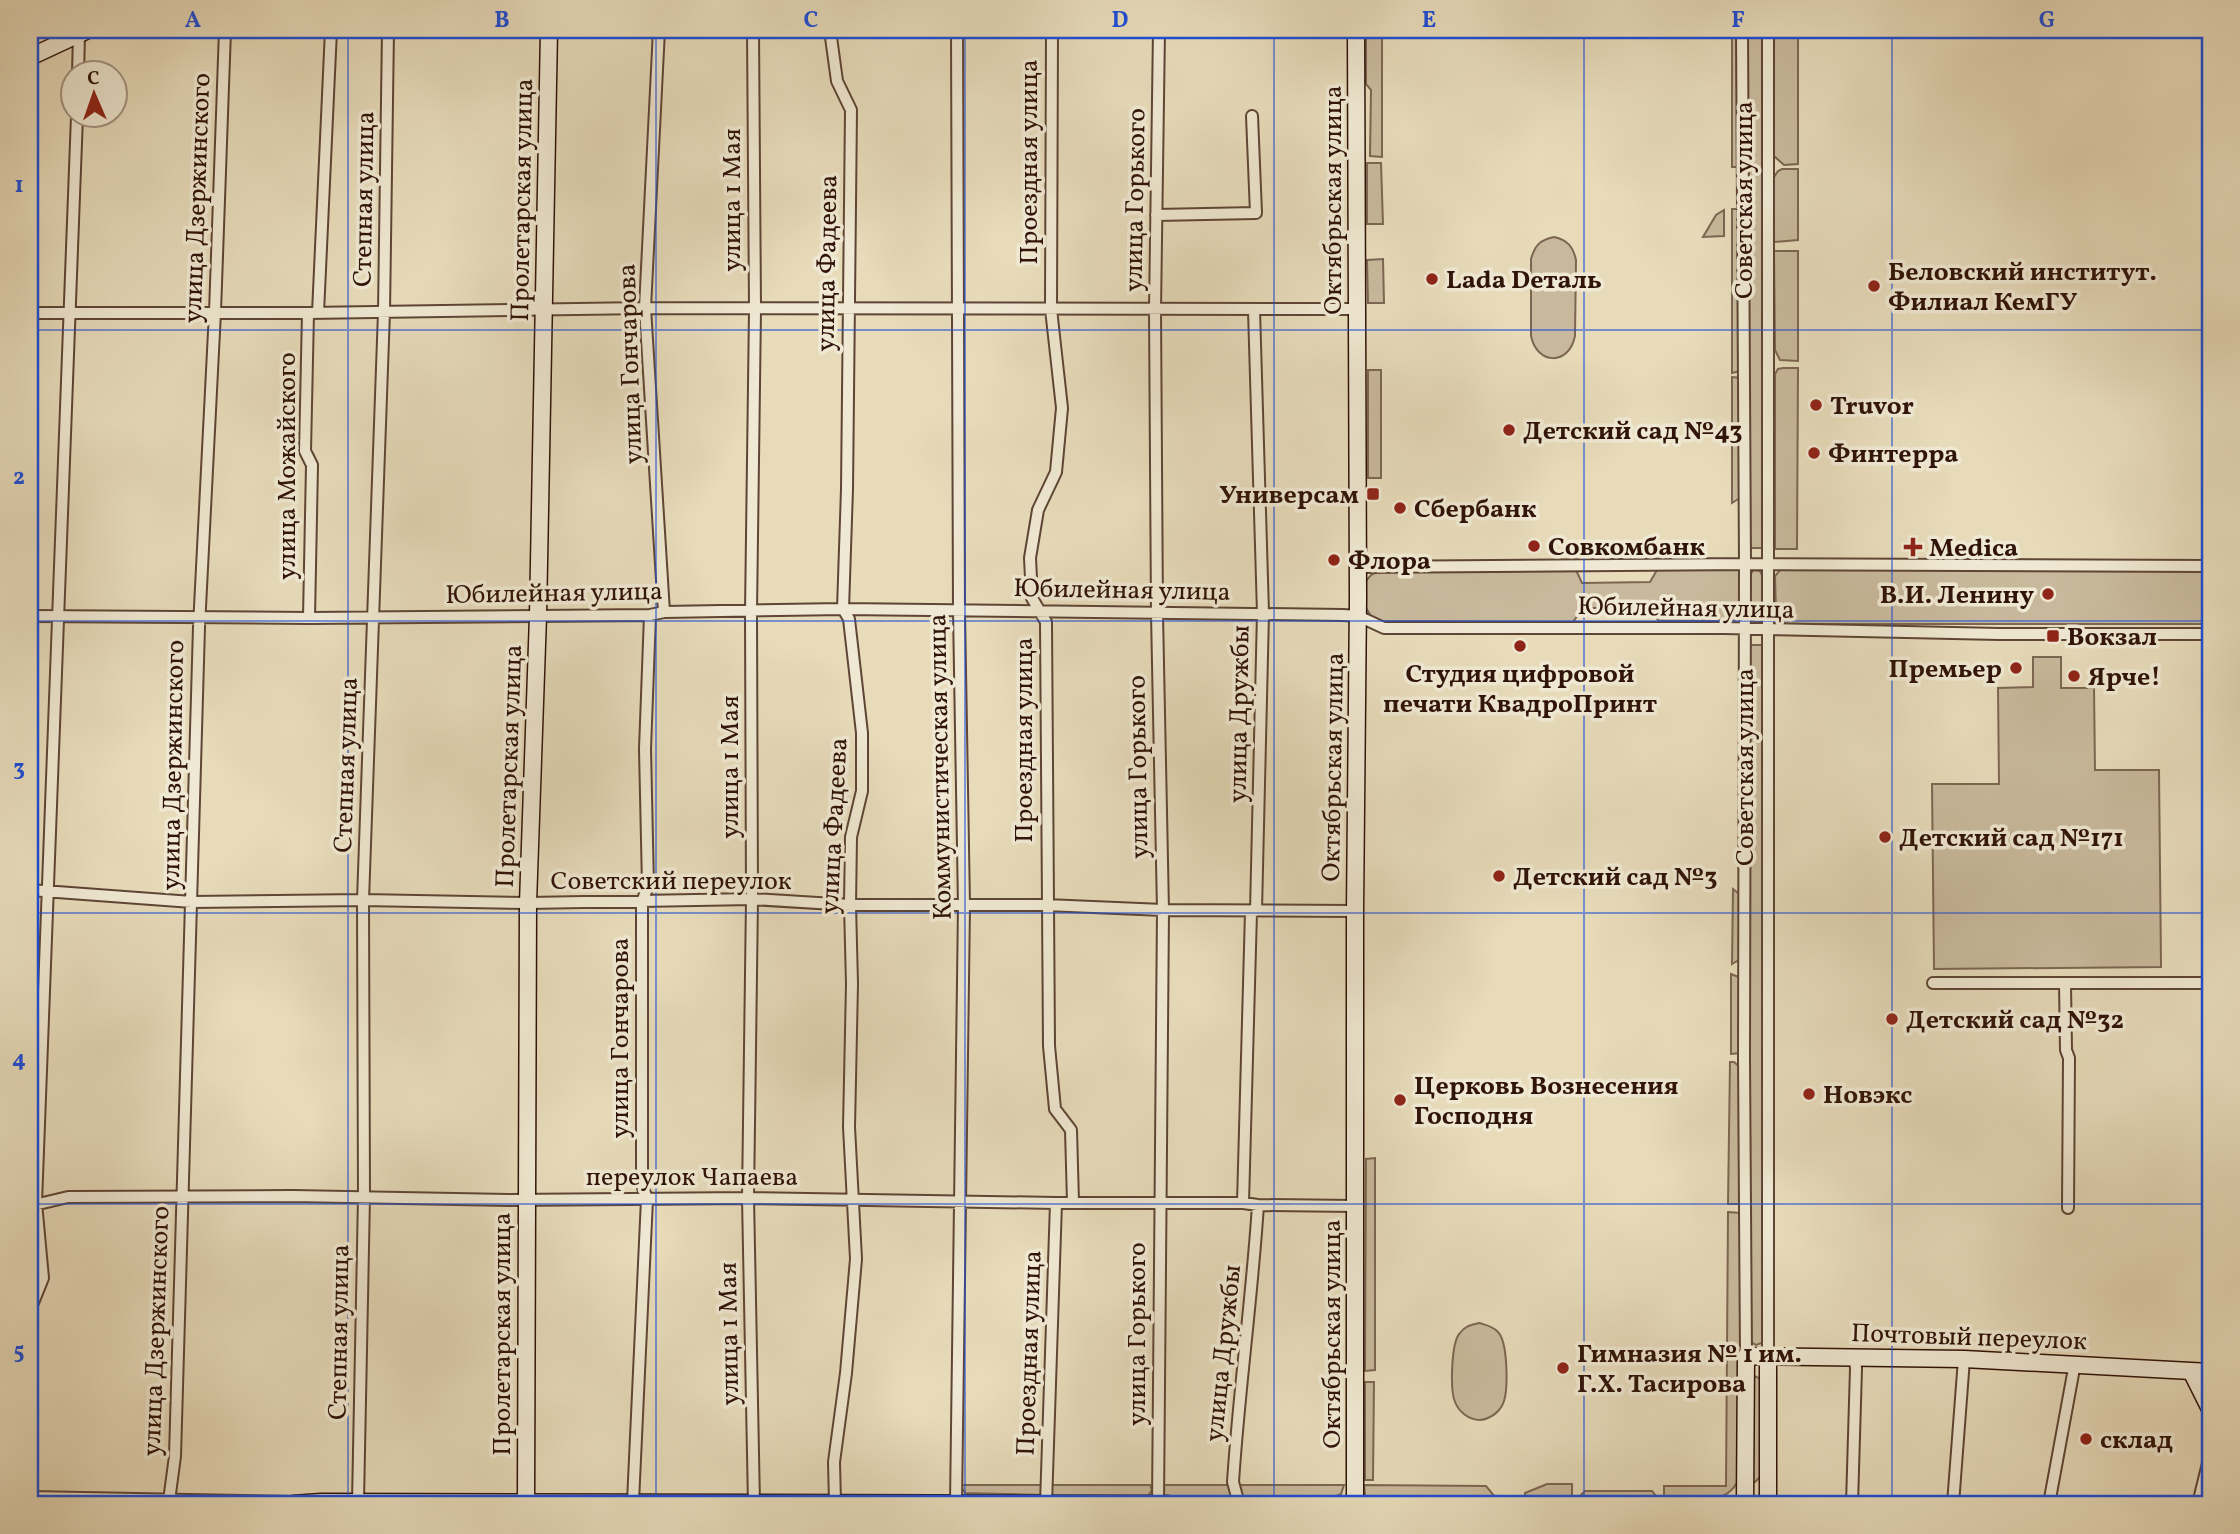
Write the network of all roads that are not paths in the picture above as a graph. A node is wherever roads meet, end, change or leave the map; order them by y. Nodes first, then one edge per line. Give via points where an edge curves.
1 (225, 30) edge
2 (331, 30) edge
3 (388, 30) edge
4 (549, 30) edge
5 (659, 30) edge
6 (754, 30) edge
7 (830, 30) edge
8 (957, 30) edge
9 (1052, 30) edge
10 (1159, 30) edge
11 (1356, 30) edge
12 (1742, 30) edge
13 (1768, 30) edge
14 (84, 32) edge
15 (30, 57) edge
16 (80, 60) edge
17 (1252, 116) dead end
18 (77, 130) edge
19 (1156, 215) junction
20 (645, 308) junction
21 (544, 309) junction
22 (755, 309) junction
23 (848, 309) junction
24 (958, 309) junction
25 (1051, 309) junction
26 (1356, 309) junction
27 (1155, 310) junction
28 (1254, 310) junction
29 (71, 312) junction
30 (215, 312) junction
31 (384, 312) junction
32 (30, 313) edge
33 (313, 313) junction
34 (1745, 564) junction
35 (1767, 564) junction
36 (2210, 566) edge
37 (1358, 567) junction
38 (843, 610) junction
39 (959, 611) junction
40 (1039, 611) junction
41 (664, 612) junction
42 (751, 612) junction
43 (1157, 614) junction
44 (1263, 614) junction
45 (58, 615) junction
46 (650, 615) junction
47 (30, 616) edge
48 (538, 616) junction
49 (1358, 616) junction
50 (199, 617) junction
51 (309, 618) junction
52 (372, 618) junction
53 (1745, 629) junction
54 (1769, 630) junction
55 (2210, 634) edge
56 (30, 890) edge
57 (47, 891) junction
58 (752, 899) junction
59 (363, 900) junction
60 (192, 902) junction
61 (642, 902) junction
62 (528, 903) junction
63 (850, 905) junction
64 (1046, 905) junction
65 (964, 906) junction
66 (1163, 911) junction
67 (1253, 911) junction
68 (1355, 911) junction
69 (1933, 983) dead end
70 (2065, 983) junction
71 (2210, 983) edge
72 (182, 1197) junction
73 (364, 1197) junction
74 (748, 1198) junction
75 (526, 1199) junction
76 (647, 1199) junction
77 (854, 1199) junction
78 (962, 1201) junction
79 (1073, 1202) junction
80 (1056, 1203) junction
81 (1159, 1203) junction
82 (1243, 1203) junction
83 (33, 1204) edge
84 (1258, 1205) junction
85 (1356, 1206) junction
86 (2068, 1208) dead end
87 (30, 1310) edge
88 (1746, 1356) junction
89 (1768, 1356) junction
90 (1854, 1357) junction
91 (1964, 1359) junction
92 (2075, 1363) junction
93 (2191, 1371) junction
94 (2210, 1372) edge
95 (2210, 1400) edge
96 (2210, 1410) edge
97 (2210, 1455) edge
98 (30, 1497) edge
99 (169, 1500) junction
100 (358, 1502) junction
101 (633, 1502) junction
102 (297, 1503) edge
103 (526, 1503) edge
104 (835, 1503) edge
105 (754, 1504) edge
106 (956, 1504) edge
107 (1045, 1504) edge
108 (1158, 1504) edge
109 (1168, 1504) edge
110 (1239, 1504) edge
111 (1355, 1504) edge
112 (1745, 1504) edge
113 (1768, 1504) edge
114 (1852, 1504) edge
115 (1953, 1504) edge
116 (2049, 1504) edge
117 (2198, 1504) edge

1 - 30 street, улица Дзержинского
2 - 33 street, улица Можайского
3 - 31 street, Степная улица
4 - 21 main road, Пролетарская улица
5 - 20 street, улица Гончарова
6 - 22 street, улица 1 Мая
7 - 23 street, улица Фадеева via 837,81 850,110
8 - 24 street, Коммунистическая улица
9 - 25 street, Проездная улица
10 - 19 street, улица Горького
11 - 26 main road, Октябрьская улица
12 - 34 street, Советская улица
13 - 35 street, Советская улица
14 - 15 main road
14 - 16 street
17 - 19 street via 1256,213
18 - 29 street
19 - 27 street, улица Горького
20 - 21 street
20 - 22 street
20 - 41 street, улица Гончарова
21 - 31 street
21 - 48 main road, Пролетарская улица
22 - 23 street
22 - 42 street, улица 1 Мая
23 - 24 street
23 - 38 street, улица Фадеева
24 - 25 street
24 - 39 street, Коммунистическая улица
25 - 27 street
25 - 40 street, Проездная улица via 1062,408 1056,472 1038,510 1030,558 1032,598
26 - 28 street
26 - 37 main road, Октябрьская улица
27 - 28 street
27 - 43 street, улица Горького
28 - 44 street, улица Дружбы
29 - 30 street
29 - 32 street
29 - 45 street
30 - 33 street
30 - 50 street, улица Дзержинского
31 - 33 street
31 - 52 street, Степная улица
33 - 51 street, улица Можайского via 305,451 312,465
34 - 35 street, Юбилейная улица
34 - 37 street, Юбилейная улица
34 - 53 street, Советская улица
35 - 36 street, Юбилейная улица
35 - 54 street, Советская улица
37 - 49 main road, Октябрьская улица
38 - 39 street, Юбилейная улица
38 - 42 street, Юбилейная улица
38 - 63 street, улица Фадеева via 849,619 862,733 862,792 851,837
39 - 40 street, Юбилейная улица
39 - 65 street, Коммунистическая улица
40 - 43 street, Юбилейная улица
40 - 64 street, Проездная улица via 1046,622
41 - 42 street, Юбилейная улица
41 - 46 street, Юбилейная улица
42 - 58 street, улица 1 Мая
43 - 44 street, Юбилейная улица
43 - 66 street, улица Горького
44 - 49 street, Юбилейная улица
44 - 67 street, улица Дружбы
45 - 47 street, Юбилейная улица
45 - 50 street, Юбилейная улица
45 - 57 street
46 - 48 street, Юбилейная улица
46 - 61 street, улица Гончарова via 645,749 648,887
48 - 52 street, Юбилейная улица
48 - 62 main road, Пролетарская улица
49 - 53 street, Юбилейная улица via 1384,628
49 - 68 main road, Октябрьская улица
50 - 51 street, Юбилейная улица
50 - 60 street, улица Дзержинского
51 - 52 street, Юбилейная улица
52 - 59 street, Степная улица
53 - 54 street, Юбилейная улица
53 - 88 street, Советская улица
54 - 55 street, Юбилейная улица
54 - 89 street, Советская улица
56 - 57 street, Советский переулок
57 - 60 street, Советский переулок
57 - 83 street
58 - 61 street, Советский переулок
58 - 63 street, Советский переулок
58 - 74 street, улица 1 Мая
59 - 60 street, Советский переулок
59 - 62 street, Советский переулок
59 - 73 street, Степная улица
60 - 72 street, улица Дзержинского
61 - 62 street, Советский переулок
61 - 76 street, улица Гончарова via 642,1185
62 - 75 main road, Пролетарская улица
63 - 65 street, Советский переулок
63 - 77 street, улица Фадеева via 849,1127
64 - 65 street, Советский переулок
64 - 66 street, Советский переулок
64 - 79 street, Проездная улица via 1049,1046 1055,1109 1071,1130
65 - 78 street, Коммунистическая улица
66 - 67 street, Советский переулок
66 - 81 street, улица Горького
67 - 68 street, Советский переулок
67 - 82 street, улица Дружбы
68 - 85 main road, Октябрьская улица
69 - 70 street
70 - 71 street
70 - 86 street
72 - 73 street, переулок Чапаева
72 - 83 street, переулок Чапаева via 68,1197
72 - 99 street, улица Дзержинского via 176,1456
73 - 75 street, переулок Чапаева
73 - 100 street, Степная улица
74 - 76 street, переулок Чапаева
74 - 77 street, переулок Чапаева
74 - 105 street, улица 1 Мая
75 - 76 street, переулок Чапаева
75 - 103 main road, Пролетарская улица
76 - 101 street, улица Гончарова
77 - 78 street, переулок Чапаева
77 - 104 street, улица Фадеева via 856,1259 834,1462
78 - 80 street, переулок Чапаева
78 - 106 street, Коммунистическая улица
79 - 80 street, переулок Чапаева
79 - 81 street, переулок Чапаева
80 - 107 street, Проездная улица
81 - 82 street, переулок Чапаева
81 - 108 street, улица Горького
82 - 84 street, переулок Чапаева
83 - 87 street via 43,1278
84 - 85 street, переулок Чапаева
84 - 110 street, улица Дружбы via 1233,1482
85 - 111 main road, Октябрьская улица
88 - 89 main road, Почтовый переулок
88 - 112 main road, Советская улица
89 - 90 main road, Почтовый переулок
89 - 113 main road, Советская улица
90 - 91 main road, Почтовый переулок
90 - 114 street
91 - 92 main road, Почтовый переулок
91 - 115 street
92 - 93 main road, Почтовый переулок
92 - 116 street
93 - 94 main road, Почтовый переулок
93 - 96 main road
95 - 96 main road
97 - 117 street
98 - 99 street
99 - 102 street
100 - 102 main road
100 - 103 main road
101 - 103 main road
101 - 105 main road
104 - 105 main road
104 - 106 main road
106 - 107 main road
107 - 108 main road
108 - 109 main road

